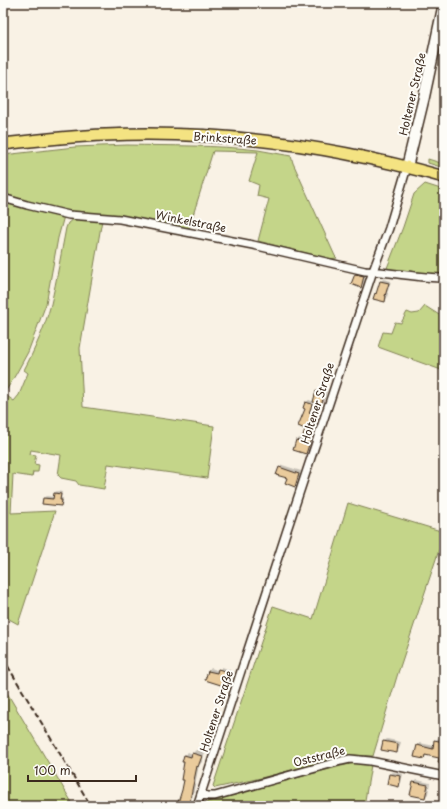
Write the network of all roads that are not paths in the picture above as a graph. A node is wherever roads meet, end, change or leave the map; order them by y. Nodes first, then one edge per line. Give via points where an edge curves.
1 (444, 3) edge
2 (3, 144) edge
3 (407, 167) junction
4 (444, 177) edge
5 (3, 198) edge
6 (373, 271) junction
7 (444, 278) edge
8 (444, 776) edge
9 (201, 794) junction
10 (197, 806) edge

1 - 3 main road, Holtener Straße
2 - 3 main road, Brinkstraße via 106,135 228,137 279,142
3 - 4 main road, Brinkstraße
3 - 6 street, Holtener Straße
5 - 6 street, Winkelstraße via 69,215 120,219
6 - 7 street, Winkelstraße
6 - 9 street, Holtener Straße
8 - 9 street, Oststraße via 370,761 350,760 215,796
9 - 10 street, Holtener Straße

